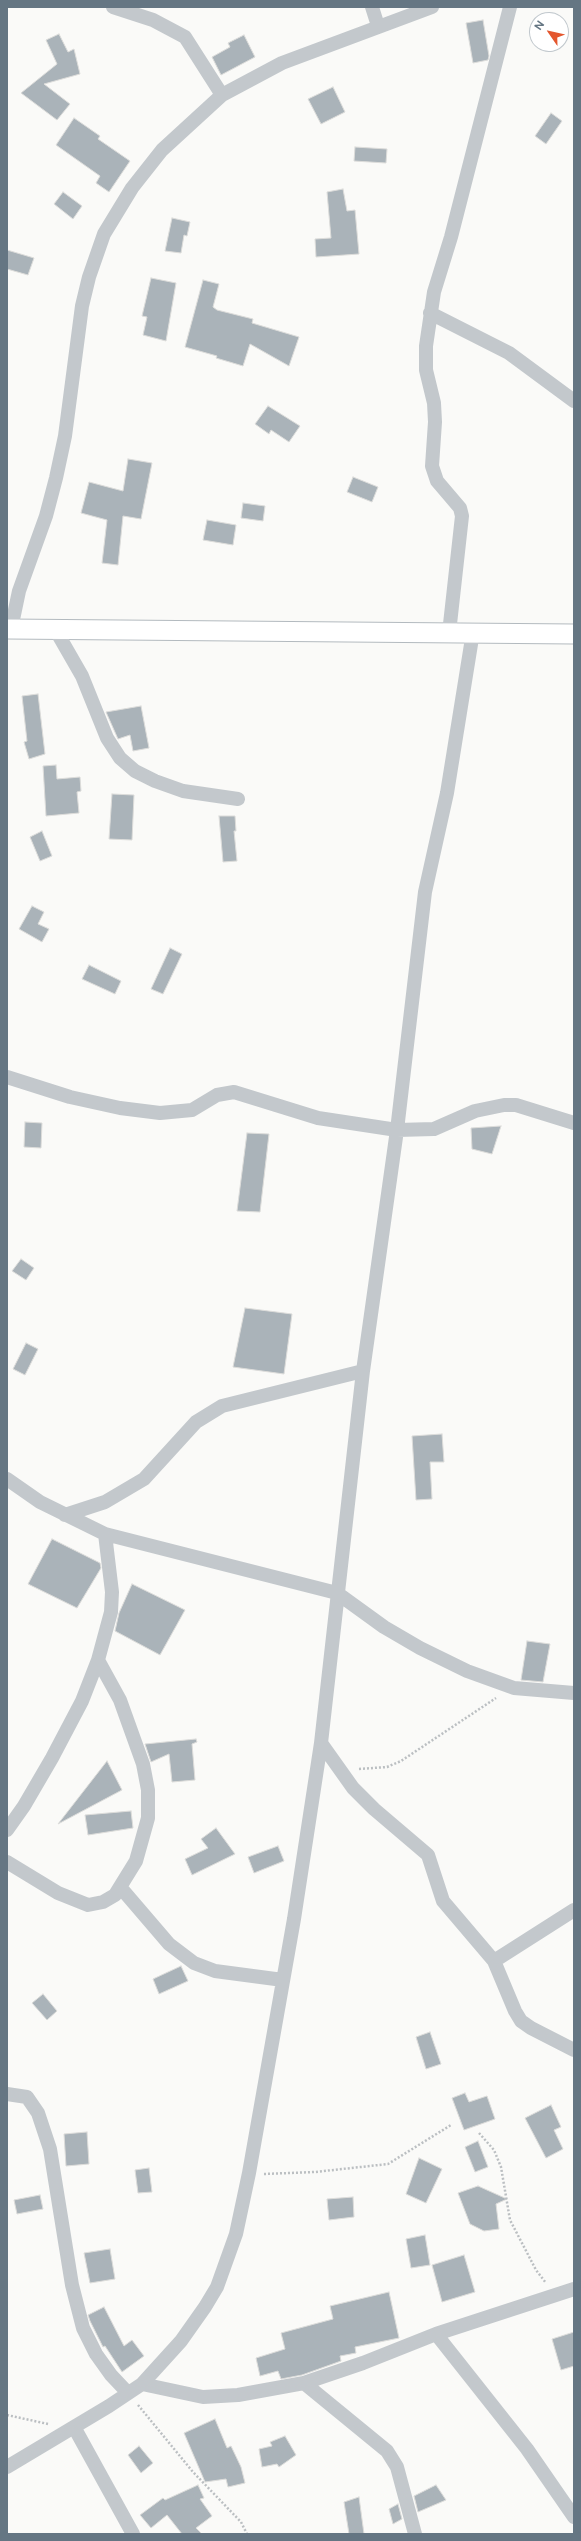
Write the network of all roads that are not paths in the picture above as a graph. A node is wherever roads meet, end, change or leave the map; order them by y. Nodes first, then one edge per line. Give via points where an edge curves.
1 (113, 7) edge
2 (372, 7) edge
3 (432, 7) edge
4 (510, 7) edge
5 (378, 26) junction
6 (222, 95) junction
7 (430, 313) junction
8 (574, 401) edge
9 (9, 629) edge
10 (55, 629) junction
11 (473, 632) junction
12 (449, 633) junction
13 (574, 634) edge
14 (238, 799) dead end
15 (7, 1077) edge
16 (574, 1123) edge
17 (397, 1130) junction
18 (363, 1371) junction
19 (7, 1479) edge
20 (65, 1515) junction
21 (105, 1534) junction
22 (337, 1593) junction
23 (98, 1660) junction
24 (574, 1693) edge
25 (321, 1744) junction
26 (7, 1830) edge
27 (7, 1862) edge
28 (121, 1888) junction
29 (574, 1910) edge
30 (494, 1961) junction
31 (283, 1980) junction
32 (574, 2050) edge
33 (7, 2094) edge
34 (574, 2289) edge
35 (436, 2334) junction
36 (304, 2383) junction
37 (142, 2384) junction
38 (128, 2393) junction
39 (74, 2427) junction
40 (7, 2467) edge
41 (574, 2517) edge
42 (133, 2534) edge
43 (415, 2534) edge

1 - 6 street via 154,20 184,37
2 - 5 street
3 - 5 street
4 - 7 street
5 - 6 street via 282,63
6 - 9 street via 162,150 132,188 104,234 82,306 65,436 56,478
7 - 8 street via 509,353
7 - 12 street via 426,370 434,403 432,466 437,481 460,508 462,516
9 - 10 main road
10 - 12 main road
10 - 14 street via 82,676 107,738 120,758 135,771 183,791
11 - 12 main road
11 - 13 main road
11 - 17 street via 447,794 425,892
15 - 17 street via 70,1097 120,1108 160,1113 198,1108 217,1094 234,1092 318,1118
16 - 17 street via 516,1105 504,1104 475,1111 434,1129
17 - 18 street
18 - 20 street via 222,1406 196,1422 144,1479 105,1502
18 - 22 street
19 - 20 street via 40,1502
20 - 21 street
21 - 22 street
21 - 23 street via 112,1592 111,1612
22 - 24 street via 384,1627 467,1671 514,1688
22 - 25 street
23 - 26 street via 82,1701 52,1758
23 - 28 street via 120,1700 134,1734 148,1790 148,1818 142,1845
25 - 30 street via 374,1809 428,1855 444,1901
25 - 31 street
27 - 28 street via 63,1895 88,1905 109,1900
28 - 31 street via 169,1944 194,1963 222,1972
29 - 30 street
30 - 32 street via 515,2011 525,2025
31 - 37 street via 236,2234 217,2287 182,2341
33 - 38 street via 27,2097 38,2113 50,2149 72,2285 83,2328 111,2375
34 - 35 street
35 - 36 street
35 - 41 street via 527,2449
36 - 37 street via 238,2395 204,2397
36 - 43 street via 387,2451 397,2467
37 - 38 street
38 - 39 street
39 - 40 street
39 - 42 street

